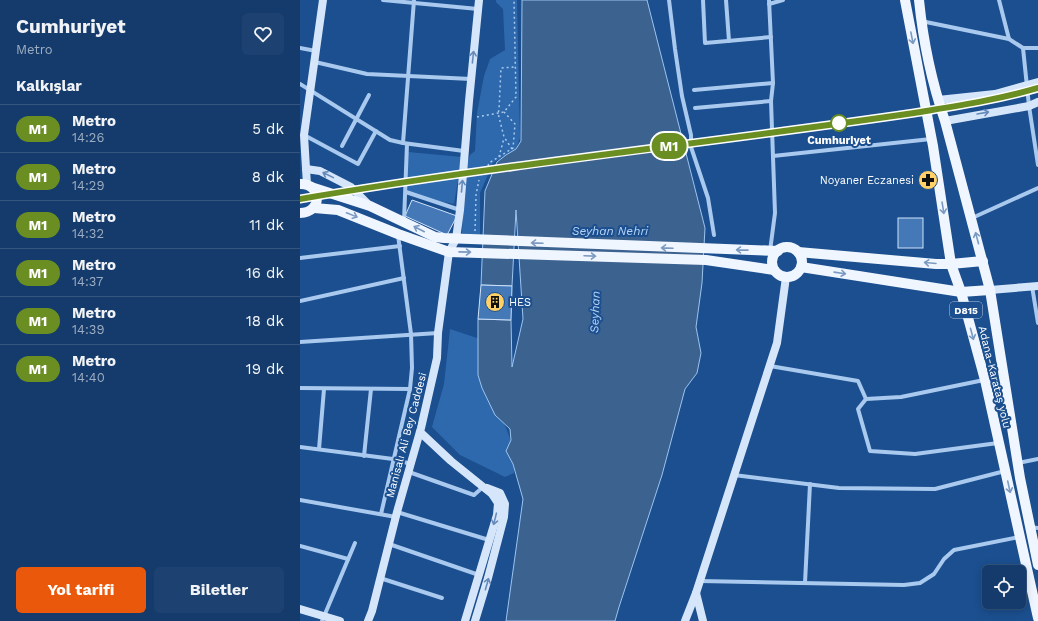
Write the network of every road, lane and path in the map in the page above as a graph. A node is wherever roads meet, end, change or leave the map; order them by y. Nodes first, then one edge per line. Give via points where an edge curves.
1 (323, 0) edge
2 (383, 0) edge
3 (479, 0) edge
4 (514, 0) edge
5 (669, 0) edge
6 (703, 0) edge
7 (726, 0) edge
8 (783, 0) edge
9 (905, 0) edge
10 (919, 0) edge
11 (999, 0) edge
12 (414, 2) edge
13 (769, 2) edge
14 (478, 9) junction
15 (921, 21) junction
16 (771, 37) junction
17 (1009, 39) junction
18 (729, 41) junction
19 (300, 48) edge
20 (1023, 48) junction
21 (1038, 48) edge
22 (316, 51) junction
23 (314, 62) junction
24 (516, 67) junction
25 (408, 76) junction
26 (471, 79) junction
27 (773, 82) junction
28 (1038, 82) edge
29 (300, 84) edge
30 (1027, 85) junction
31 (310, 90) junction
32 (694, 90) dead end
33 (368, 95) dead end
34 (938, 100) junction
35 (772, 102) junction
36 (1038, 102) edge
37 (1029, 106) junction
38 (695, 108) dead end
39 (1038, 108) edge
40 (504, 112) junction
41 (477, 117) dead end
42 (356, 119) junction
43 (945, 121) junction
44 (303, 130) edge
45 (376, 131) junction
46 (504, 138) junction
47 (932, 139) junction
48 (1036, 141) edge
49 (405, 143) junction
50 (342, 146) dead end
51 (512, 149) junction
52 (464, 151) junction
53 (773, 156) junction
54 (499, 157) junction
55 (1038, 165) edge
56 (488, 166) dead end
57 (306, 169) junction
58 (479, 180) dead end
59 (306, 185) edge
60 (1038, 188) edge
61 (406, 192) junction
62 (370, 206) junction
63 (314, 208) junction
64 (460, 210) junction
65 (300, 214) edge
66 (972, 218) junction
67 (404, 221) junction
68 (398, 234) junction
69 (714, 235) dead end
70 (478, 237) junction
71 (456, 239) junction
72 (400, 246) junction
73 (774, 251) junction
74 (449, 252) junction
75 (798, 252) junction
76 (300, 258) edge
77 (983, 261) junction
78 (951, 264) junction
79 (801, 267) junction
80 (774, 270) junction
81 (786, 277) junction
82 (404, 278) junction
83 (1035, 286) edge
84 (990, 290) junction
85 (961, 292) junction
86 (300, 301) edge
87 (1038, 323) edge
88 (438, 333) junction
89 (410, 334) junction
90 (300, 342) edge
91 (769, 366) junction
92 (985, 380) junction
93 (300, 388) edge
94 (324, 389) junction
95 (371, 389) junction
96 (410, 389) junction
97 (866, 399) junction
98 (420, 432) junction
99 (999, 443) junction
100 (300, 447) edge
101 (318, 449) junction
102 (364, 456) junction
103 (393, 459) junction
104 (1038, 459) edge
105 (1017, 464) junction
106 (410, 468) junction
107 (1006, 471) junction
108 (734, 475) junction
109 (810, 484) junction
110 (483, 486) junction
111 (300, 500) edge
112 (381, 514) junction
113 (397, 515) junction
114 (1034, 527) edge
115 (1020, 536) junction
116 (489, 540) junction
117 (355, 543) dead end
118 (389, 544) junction
119 (300, 546) edge
120 (348, 560) junction
121 (1038, 565) edge
122 (479, 575) junction
123 (380, 578) junction
124 (699, 581) junction
125 (805, 583) junction
126 (696, 593) junction
127 (442, 598) dead end
128 (300, 609) edge
129 (1038, 618) edge
130 (323, 619) edge
131 (340, 621) edge
132 (368, 621) edge
133 (465, 621) edge
134 (475, 621) edge
135 (685, 621) edge
136 (703, 621) edge

1 - 22 main road
2 - 12 street
3 - 14 main road
4 - 24 path
5 - 69 street via 691,147 708,198
6 - 18 street via 704,43
7 - 18 street
8 - 13 street
9 -> 47 main road, Adana-Karataş yolu / D815
10 - 15 main road, Adana-Karataş yolu / D815
11 - 17 street
12 - 14 street
12 - 25 street
13 - 16 street
26 -> 14 main road
15 - 17 street
15 - 34 main road, Adana-Karataş yolu / D815
16 - 18 street
16 - 27 street
17 - 20 street
19 - 22 street
20 - 21 street
20 - 30 street
22 - 23 main road
23 - 25 street via 367,74
23 - 31 main road
24 - 40 path via 516,97
24 - 46 path via 501,68 498,113
25 - 26 street
25 - 49 street
26 - 52 main road
27 - 32 street
27 - 35 street
28 - 30 main road
29 - 31 street
30 - 34 main road via 995,94
30 - 37 street
31 - 42 street
31 - 44 main road
33 - 42 street
34 - 43 main road, Adana-Karataş yolu / D815
35 - 38 street
35 - 53 street
36 - 37 main road
37 - 39 street
43 -> 37 main road
37 - 48 street
40 - 41 path
40 - 51 path via 515,124
42 - 45 street
42 - 50 street
43 - 66 main road, Adana-Karataş yolu / D815
44 - 45 street via 358,164
44 - 57 main road
45 - 49 street via 390,140
46 - 51 path
46 - 54 path
47 - 53 street
47 -> 78 main road, Adana-Karataş yolu / D815
48 - 55 street
49 - 52 street
49 - 61 street
51 - 54 path
64 -> 52 main road
53 - 73 street
54 - 56 path
57 - 59 main road
62 -> 57 main road via 351,186 320,172
58 - 70 path via 476,195
59 - 62 main road
59 - 63 main road via 314,190 317,199
60 - 66 street
61 - 64 street
61 - 67 street
62 - 67 main road
63 - 65 main road
63 -> 68 main road via 338,210
64 - 71 main road
77 -> 66 main road, Adana-Karataş yolu / D815
71 -> 67 main road via 435,237
68 - 72 street
68 - 74 main road
70 - 71 main road
73 -> 70 main road
71 - 74 main road
72 - 76 street
72 - 82 street
73 - 75 main road via 785,248
73 - 80 main road
74 -> 80 main road via 706,260
74 - 88 main road, Manisalı Ali Bey Caddesi
78 -> 75 main road
75 - 79 main road via 802,259
77 - 78 main road
77 - 84 main road, Adana-Karataş yolu / D815
78 - 85 main road, Adana-Karataş yolu / D815
79 - 81 main road via 795,275
79 -> 85 main road
80 - 81 main road
81 - 91 main road via 776,343
82 - 86 street
82 - 89 street
83 - 84 main road
83 - 87 street
84 - 85 main road
84 - 105 main road, Adana-Karataş yolu / D815
85 -> 92 main road, Adana-Karataş yolu / D815
88 - 89 street
88 - 98 main road, Manisalı Ali Bey Caddesi via 437,358
89 - 90 street
89 - 96 street
91 - 97 street via 858,381
91 - 108 main road
92 - 97 street via 900,397
92 - 99 main road, Adana-Karataş yolu / D815
93 - 94 street
94 - 95 street
94 - 101 street
95 - 96 street
95 - 102 street
96 - 103 street
97 - 99 street via 858,409 870,451 915,454
98 - 106 main road, Manisalı Ali Bey Caddesi
98 - 110 main road
99 - 107 main road, Adana-Karataş yolu / D815
100 - 101 street
101 - 102 street
102 - 103 street
103 - 106 street
103 - 112 street
104 - 105 street
105 - 114 main road, Adana-Karataş yolu / D815
106 - 110 street via 474,496
106 - 113 main road, Manisalı Ali Bey Caddesi
107 - 109 street via 935,489 839,488
107 -> 115 main road, Adana-Karataş yolu / D815
108 - 109 street
108 - 124 main road
109 - 125 street
110 -> 116 main road via 498,503
134 -> 110 main road via 502,525 505,504 500,493
111 - 112 street
112 - 113 street
113 - 116 street
113 - 118 main road, Manisalı Ali Bey Caddesi
114 - 121 main road, Adana-Karataş yolu / D815
115 - 125 street via 954,550 934,574 920,583
115 - 129 main road, Adana-Karataş yolu / D815
116 - 122 main road
117 - 120 street
118 - 122 street
118 - 123 main road, Manisalı Ali Bey Caddesi
119 - 120 street
120 - 130 street
122 - 133 main road
123 - 127 street
123 - 132 main road, Manisalı Ali Bey Caddesi
124 - 125 street
124 - 126 main road
126 - 135 main road
126 - 136 main road
128 - 130 main road
130 - 131 main road

